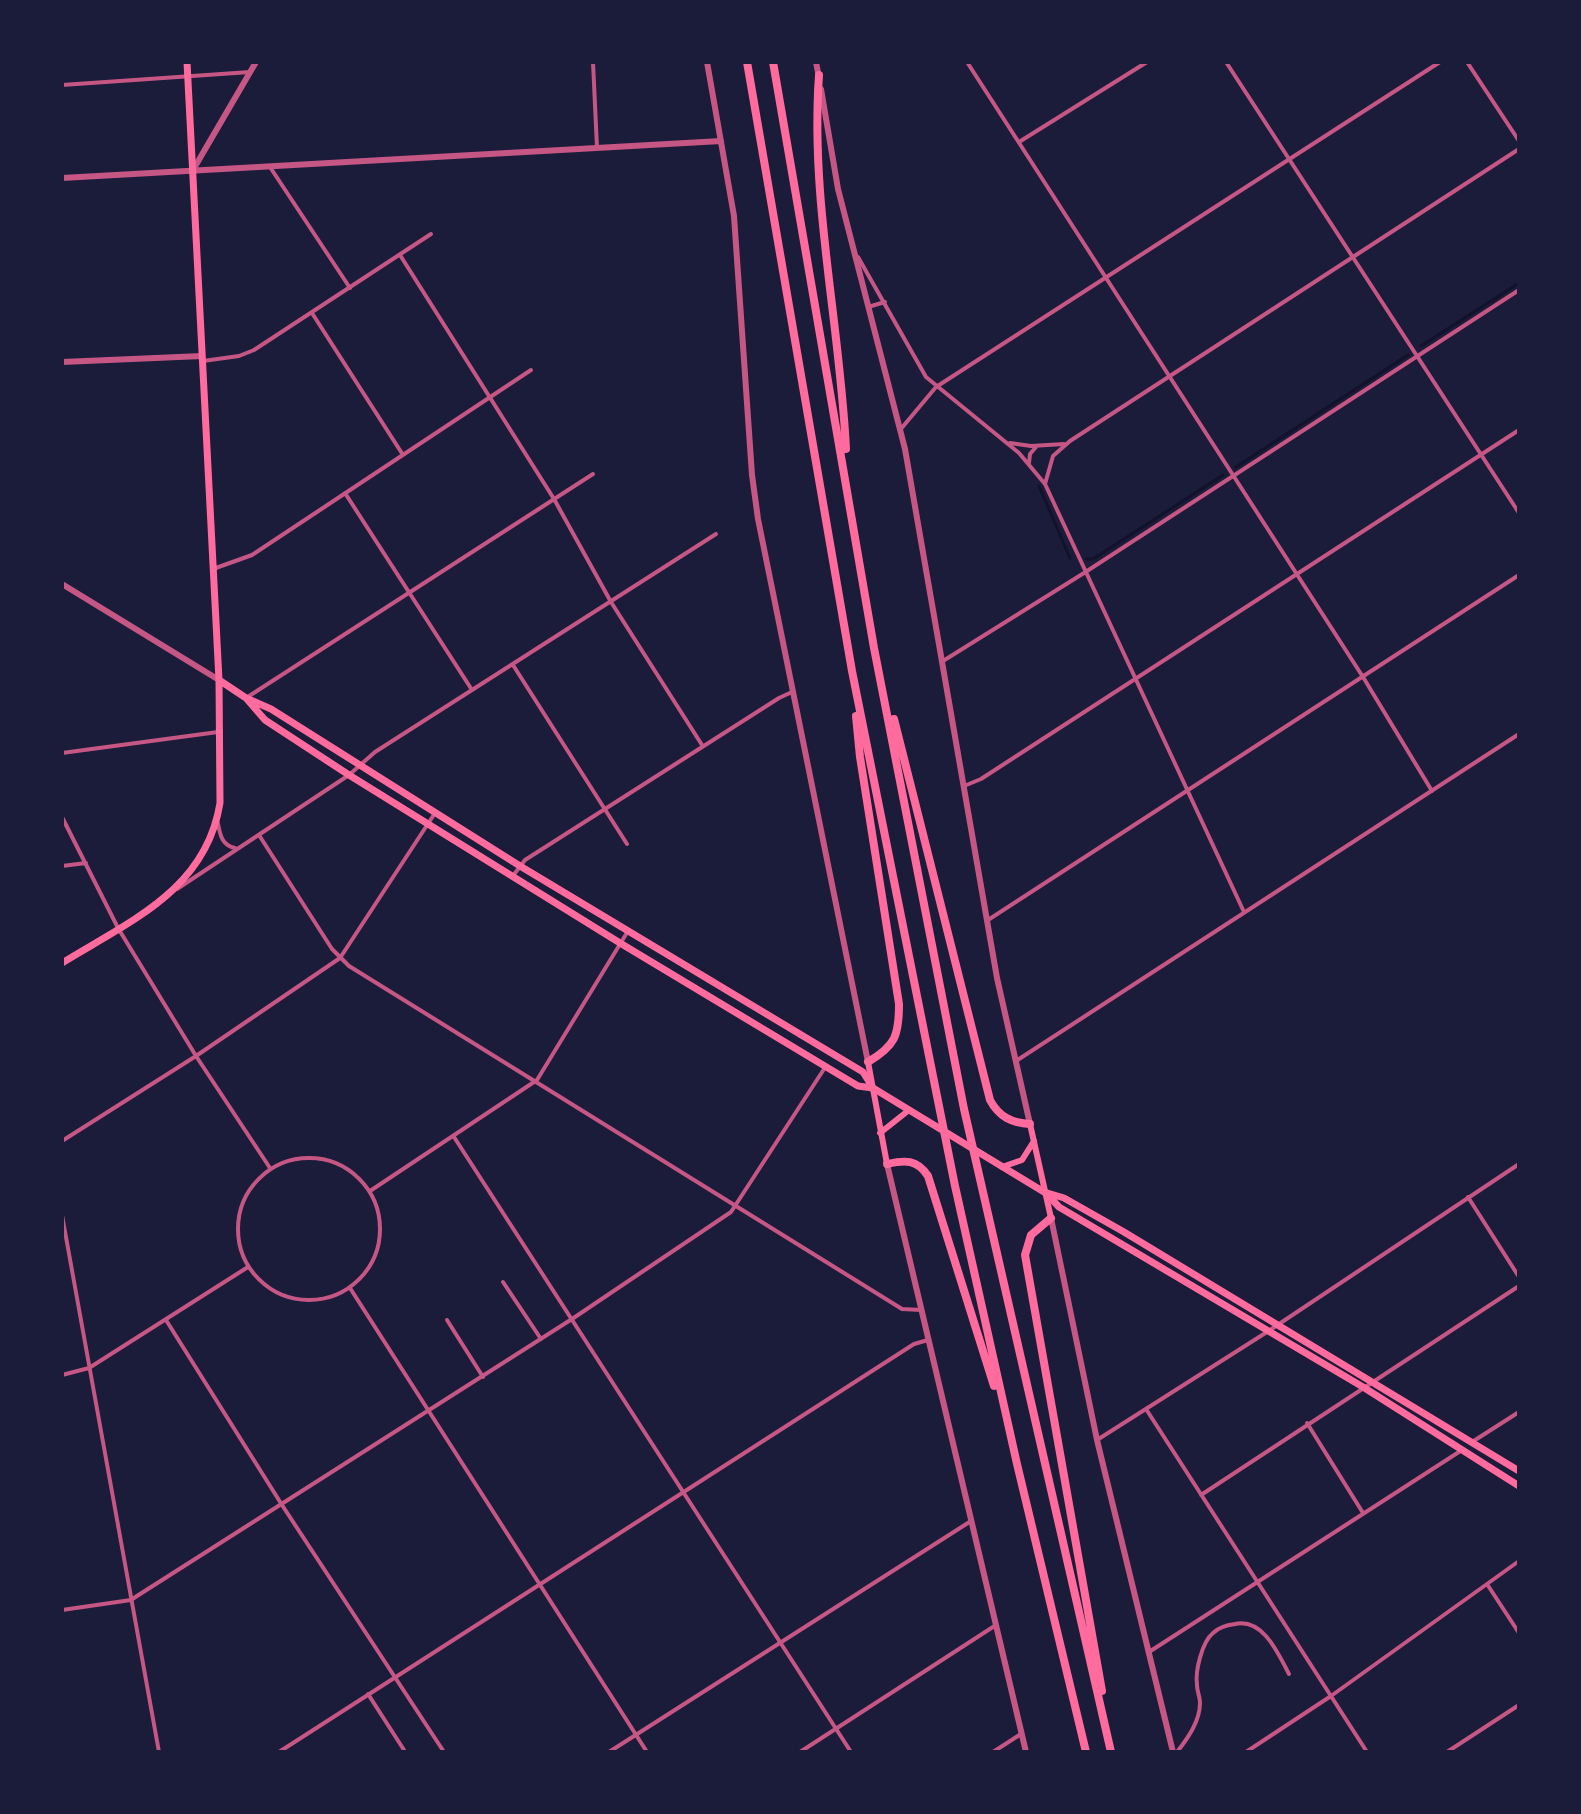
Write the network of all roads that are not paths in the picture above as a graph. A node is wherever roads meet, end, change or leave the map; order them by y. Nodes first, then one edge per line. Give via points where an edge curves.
1 (187, 62) edge
2 (256, 62) edge
3 (593, 62) edge
4 (707, 62) edge
5 (773, 62) edge
6 (816, 62) edge
7 (967, 62) edge
8 (1147, 62) edge
9 (1226, 62) edge
10 (1440, 62) edge
11 (1467, 62) edge
12 (747, 63) edge
13 (250, 72) junction
14 (819, 75) junction
15 (187, 76) junction
16 (62, 85) edge
17 (721, 141) junction
18 (1519, 141) edge
19 (1019, 142) junction
20 (597, 148) junction
21 (1519, 149) edge
22 (1290, 160) junction
23 (269, 165) junction
24 (193, 170) junction
25 (62, 178) edge
26 (431, 234) dead end
27 (854, 251) junction
28 (400, 255) junction
29 (1354, 257) junction
30 (1106, 279) junction
31 (350, 288) junction
32 (1519, 290) edge
33 (885, 302) junction
34 (868, 307) junction
35 (312, 313) junction
36 (1417, 356) junction
37 (202, 358) junction
38 (62, 362) edge
39 (531, 370) dead end
40 (1169, 378) junction
41 (936, 387) junction
42 (491, 397) junction
43 (900, 430) junction
44 (1519, 430) edge
45 (1070, 441) junction
46 (1005, 442) junction
47 (1040, 446) junction
48 (403, 455) junction
49 (1481, 455) junction
50 (1051, 460) junction
51 (1031, 466) junction
52 (1049, 467) junction
53 (593, 474) dead end
54 (1232, 476) junction
55 (847, 482) junction
56 (1045, 484) junction
57 (345, 493) junction
58 (554, 499) junction
59 (1519, 513) edge
60 (716, 534) dead end
61 (213, 569) junction
62 (1084, 573) junction
63 (1297, 575) junction
64 (1519, 575) edge
65 (62, 584) edge
66 (410, 594) junction
67 (611, 602) junction
68 (874, 648) junction
69 (941, 662) junction
70 (513, 665) junction
71 (852, 671) junction
72 (1363, 677) junction
73 (219, 680) junction
74 (1135, 680) junction
75 (472, 690) junction
76 (792, 692) junction
77 (246, 698) junction
78 (221, 731) junction
79 (1519, 734) edge
80 (702, 745) junction
81 (62, 753) edge
82 (358, 766) junction
83 (349, 775) junction
84 (964, 786) junction
85 (1185, 790) junction
86 (1432, 791) junction
87 (605, 809) junction
88 (435, 813) junction
89 (62, 817) edge
90 (217, 819) junction
91 (428, 824) junction
92 (259, 835) junction
93 (627, 844) dead end
94 (237, 848) junction
95 (86, 863) junction
96 (62, 866) edge
97 (520, 866) junction
98 (512, 877) junction
99 (171, 894) junction
100 (1244, 912) junction
101 (987, 921) junction
102 (118, 928) junction
103 (628, 931) junction
104 (620, 943) junction
105 (340, 958) junction
106 (62, 963) edge
107 (196, 1056) junction
108 (868, 1062) junction
109 (1014, 1063) junction
110 (826, 1066) junction
111 (537, 1080) junction
112 (873, 1088) junction
113 (909, 1110) junction
114 (1030, 1124) junction
115 (880, 1133) junction
116 (454, 1137) junction
117 (1034, 1139) junction
118 (62, 1141) edge
119 (887, 1164) junction
120 (1519, 1164) edge
121 (1002, 1167) junction
122 (270, 1168) junction
123 (370, 1191) junction
124 (1044, 1192) junction
125 (1468, 1197) junction
126 (736, 1206) junction
127 (62, 1215) edge
128 (1051, 1218) junction
129 (248, 1267) junction
130 (1519, 1277) edge
131 (503, 1282) dead end
132 (1519, 1286) edge
133 (350, 1288) junction
134 (921, 1310) junction
135 (572, 1319) junction
136 (166, 1320) junction
137 (447, 1320) dead end
138 (1279, 1324) junction
139 (1267, 1332) junction
140 (541, 1339) junction
141 (928, 1340) junction
142 (89, 1368) junction
143 (62, 1375) edge
144 (483, 1377) junction
145 (1373, 1381) junction
146 (1363, 1387) junction
147 (1146, 1409) junction
148 (427, 1412) junction
149 (1519, 1412) edge
150 (1307, 1423) junction
151 (1097, 1440) junction
152 (1472, 1442) junction
153 (1462, 1450) junction
154 (1017, 1464) junction
155 (1519, 1471) edge
156 (1519, 1486) edge
157 (683, 1491) junction
158 (1201, 1495) junction
159 (282, 1505) junction
160 (1363, 1513) junction
161 (971, 1521) junction
162 (1519, 1561) edge
163 (1256, 1582) junction
164 (540, 1584) junction
165 (1487, 1584) junction
166 (131, 1600) junction
167 (62, 1610) edge
168 (996, 1625) junction
169 (1519, 1633) edge
170 (780, 1642) junction
171 (1149, 1652) junction
172 (1289, 1674) dead end
173 (395, 1676) junction
174 (368, 1694) junction
175 (1331, 1696) junction
176 (1519, 1705) edge
177 (836, 1729) junction
178 (1107, 1732) junction
179 (635, 1734) junction
180 (1022, 1734) junction
181 (404, 1750) edge
182 (159, 1752) edge
183 (279, 1752) edge
184 (444, 1752) edge
185 (609, 1752) edge
186 (647, 1752) edge
187 (800, 1752) edge
188 (851, 1752) edge
189 (993, 1752) edge
190 (1026, 1752) edge
191 (1086, 1752) edge
192 (1111, 1752) edge
193 (1175, 1752) edge
194 (1246, 1752) edge
195 (1367, 1752) edge
196 (1447, 1752) edge

1 - 15 main road
2 - 13 street
3 - 20 street
4 - 17 street
5 - 55 highway
6 - 14 street
7 - 19 street
8 - 19 street
9 - 22 street
10 - 22 street
11 - 18 street
12 - 71 highway
13 - 15 street
13 - 24 street
14 - 27 street
14 - 55 highway via 816,149
15 - 16 street
15 - 24 main road
17 - 20 street
17 - 76 street via 735,229 754,496
19 - 30 street
20 - 23 street
21 - 29 street
22 - 29 street
22 - 30 street
23 - 24 street
23 - 31 street
24 - 25 street
24 - 37 main road
26 - 28 street
27 - 33 street
27 - 34 street
28 - 31 street
28 - 42 street
29 - 36 street
29 - 40 street
30 - 40 street
30 - 41 street
31 - 35 street
32 - 36 street
33 - 34 street
33 - 41 street
34 - 43 street
35 - 37 street via 246,354
35 - 48 street
36 - 49 street
36 - 54 street
37 - 38 street
37 - 61 main road
39 - 42 street
40 - 45 street
40 - 54 street
41 - 43 street
41 - 46 street
42 - 48 street
42 - 58 street
43 - 69 street
44 - 49 street
45 - 47 street
45 - 50 street
46 - 47 street
46 - 51 street
47 - 50 street
47 - 51 street via 1030,454
48 - 57 street
49 - 59 street
49 - 63 street
50 - 52 street
51 - 52 street
51 - 56 street
52 - 56 street
53 - 58 street
54 - 62 street
54 - 63 street
55 - 68 highway
56 - 62 street
57 - 61 street via 252,555
57 - 66 street
58 - 66 street
58 - 67 street
60 - 67 street
61 - 73 main road
62 - 69 street
62 - 74 street
63 - 72 street
63 - 74 street
64 - 72 street
65 - 73 street
66 - 75 street
66 - 77 street
67 - 70 street
67 - 80 street
68 - 114 highway via 990,1100 1005,1118
68 - 178 highway via 982,1196
69 - 84 street
70 - 75 street
70 - 87 street
71 - 108 highway via 860,757 899,1004 894,1041
71 - 154 highway via 955,1186
72 - 85 street
72 - 86 street
73 - 77 main road
73 - 78 main road
74 - 84 street
74 - 85 street
75 - 82 street
76 - 80 street
76 - 108 street
77 - 82 main road
77 - 83 main road via 265,720
78 - 81 street
78 - 90 main road
79 - 86 street
80 - 87 street
82 - 83 street
82 - 88 main road
83 - 91 main road
83 - 92 street
84 - 101 street
85 - 100 street
85 - 101 street
86 - 100 street
87 - 93 street
87 - 97 street
88 - 91 street
88 - 97 main road
89 - 95 street
90 - 94 street via 225,845
90 - 99 main road via 202,857
91 - 98 main road
91 - 105 street
92 - 94 street
92 - 105 street
94 - 99 street
95 - 96 street
95 - 102 street
97 - 98 street
97 - 103 main road
98 - 104 main road
99 - 102 main road
100 - 109 street
101 - 109 street
102 - 106 main road
102 - 107 street
103 - 104 street
103 - 112 main road via 863,1072
104 - 110 main road
104 - 111 street
105 - 107 street
105 - 111 street
107 - 118 street
107 - 122 street
108 - 112 main road
109 - 114 street
110 - 112 main road via 858,1086
110 - 126 street
111 - 116 street
111 - 126 street
112 - 113 main road
112 - 115 main road
113 - 115 main road
113 - 121 main road
114 - 117 main road
115 - 119 main road
116 - 123 street
116 - 135 street
117 - 121 main road via 1022,1160
117 - 124 main road
119 - 134 street
119 - 154 highway via 910,1161 928,1176
120 - 125 street
121 - 124 main road
122 - 123 street via 294,1158 316,1157 337,1162
122 - 129 street via 248,1191 240,1209 237,1229
123 - 133 street via 381,1228 378,1248 371,1266
124 - 128 main road
124 - 138 main road via 1064,1198
124 - 139 main road via 1059,1207
125 - 130 street
125 - 138 street
126 - 134 street via 902,1309
126 - 135 street
127 - 142 street
128 - 151 street
128 - 178 highway via 1031,1235 1025,1255
129 - 133 street via 267,1287 302,1300 321,1300
129 - 136 street
131 - 140 street
132 - 145 street
133 - 148 street
134 - 141 street
135 - 140 street
135 - 157 street
136 - 142 street
136 - 159 street
137 - 144 street
138 - 139 street
138 - 145 main road
139 - 146 main road
139 - 147 street
140 - 144 street
141 - 157 street
141 - 161 street
142 - 143 street
142 - 166 street
144 - 148 street
145 - 146 street
145 - 152 main road
146 - 150 street
146 - 153 main road
147 - 151 street
147 - 158 street
148 - 159 street
148 - 164 street
149 - 152 street
150 - 158 street
150 - 160 street
151 - 171 street
152 - 155 main road
153 - 156 main road
153 - 160 street
154 - 191 highway
157 - 164 street
157 - 170 street
158 - 163 street
159 - 166 street
159 - 173 street
160 - 163 street
161 - 168 street
161 - 170 street
162 - 165 street
163 - 171 street
163 - 175 street
164 - 173 street
164 - 179 street
165 - 169 street
165 - 175 street
166 - 167 street
166 - 182 street
168 - 177 street
168 - 180 street
170 - 177 street
170 - 179 street
171 - 193 street
172 - 193 street via 1250,1623 1214,1631 1197,1674 1200,1700 1195,1725
173 - 174 street
173 - 184 street
174 - 181 street
174 - 183 street
175 - 194 street
175 - 195 street
176 - 196 street
177 - 187 street
177 - 188 street
178 - 192 highway
179 - 185 street
179 - 186 street
180 - 189 street
180 - 190 street

